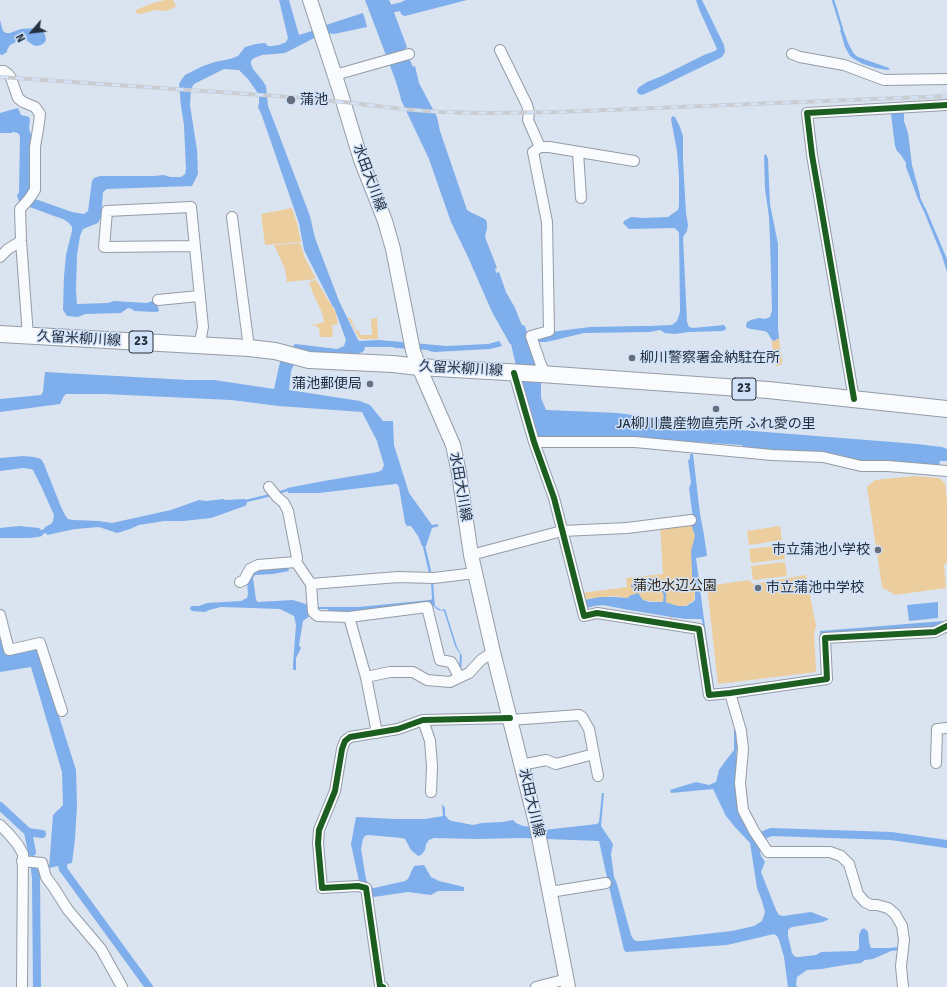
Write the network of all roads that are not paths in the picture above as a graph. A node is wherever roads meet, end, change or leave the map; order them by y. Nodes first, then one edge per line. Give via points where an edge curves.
1 (310, 0) edge
2 (500, 50) dead end
3 (409, 54) dead end
4 (792, 54) dead end
5 (0, 71) edge
6 (335, 75) junction
7 (947, 79) edge
8 (947, 105) edge
9 (540, 148) junction
10 (578, 152) junction
11 (634, 161) dead end
12 (581, 198) dead end
13 (232, 217) dead end
14 (21, 241) junction
15 (194, 246) junction
16 (0, 257) edge
17 (199, 296) junction
18 (158, 300) dead end
19 (0, 334) edge
20 (28, 336) junction
21 (199, 346) junction
22 (249, 348) junction
23 (419, 367) junction
24 (515, 373) junction
25 (544, 375) junction
26 (854, 399) junction
27 (947, 409) edge
28 (534, 442) junction
29 (947, 471) edge
30 (269, 487) dead end
31 (691, 520) dead end
32 (562, 531) junction
33 (471, 555) junction
34 (296, 562) junction
35 (475, 573) junction
36 (240, 582) dead end
37 (311, 584) junction
38 (0, 615) edge
39 (349, 617) junction
40 (947, 626) edge
41 (493, 652) junction
42 (366, 677) junction
43 (459, 677) junction
44 (730, 693) junction
45 (62, 711) dead end
46 (510, 719) junction
47 (423, 720) junction
48 (947, 728) edge
49 (377, 734) junction
50 (594, 754) junction
51 (936, 763) dead end
52 (522, 765) junction
53 (598, 776) dead end
54 (430, 792) dead end
55 (0, 825) edge
56 (22, 861) junction
57 (606, 883) dead end
58 (550, 892) junction
59 (567, 983) edge
60 (22, 987) edge
61 (122, 987) edge
62 (383, 987) edge
63 (536, 987) edge
64 (903, 987) edge

1 - 6 main road, 水田大川線
2 - 9 street via 527,105 528,120
3 - 6 street
4 - 7 street via 844,65 884,80
5 - 14 street via 4,71 11,78 18,98 35,107 40,114 35,147 35,190 20,209
6 - 23 main road, 水田大川線 via 361,160 385,221 412,346
8 - 26 street via 807,113
9 - 10 street
9 - 25 street via 533,152 547,222 549,332 531,336
10 - 11 street
10 - 12 street
13 - 22 street
14 - 16 street
14 - 20 street
15 - 15 street via 191,207 107,211 104,247
15 - 17 street
17 - 18 street
17 - 21 street via 203,327
19 - 20 main road, 久留米柳川線 / 23
20 - 21 main road, 久留米柳川線 / 23
21 - 22 main road, 久留米柳川線 / 23
22 - 23 main road, 久留米柳川線 / 23 via 276,351 308,360
23 - 24 main road, 久留米柳川線 / 23
23 - 33 main road, 水田大川線 via 453,445
24 - 25 main road, 久留米柳川線 / 23
24 - 28 street
25 - 26 main road, 久留米柳川線 / 23 via 768,390
26 - 27 main road, 久留米柳川線 / 23
28 - 29 street via 635,442 772,455 823,457 861,466
28 - 32 street via 554,498
30 - 34 street via 288,511
31 - 32 street via 627,528
32 - 33 street
32 - 44 street via 584,616 597,613 699,629 709,695
33 - 35 main road, 水田大川線
34 - 36 street via 258,565 250,569
34 - 37 street
35 - 37 street via 434,578 398,577
35 - 41 main road, 水田大川線
37 - 39 street via 313,612 318,616
38 - 45 street via 9,650 40,643
39 - 42 street
39 - 43 street via 427,607 440,660 451,662
40 - 44 street via 935,632 825,638 827,679
41 - 43 street via 469,673
41 - 46 main road, 水田大川線
42 - 43 street via 390,672 413,672 427,680 450,682
42 - 49 street
44 - 64 street via 741,731 743,749 740,783 743,810 754,831 768,852 830,852 842,856 849,864 858,894 871,905 888,908 902,926
46 - 47 street
46 - 50 street via 579,715 589,729
46 - 52 main road, 水田大川線
47 - 49 street via 398,730
47 - 54 street via 430,741
48 - 51 street via 937,730
49 - 62 street via 350,737 345,741 335,791 319,830 318,843 322,888 366,888 380,986
50 - 52 street via 556,764 546,760
50 - 53 street
52 - 58 main road, 水田大川線
55 - 56 street via 18,845 23,854
56 - 60 street
56 - 61 street via 42,863 46,877 68,910 101,949
57 - 58 street
58 - 59 main road, 水田大川線
59 - 63 street

